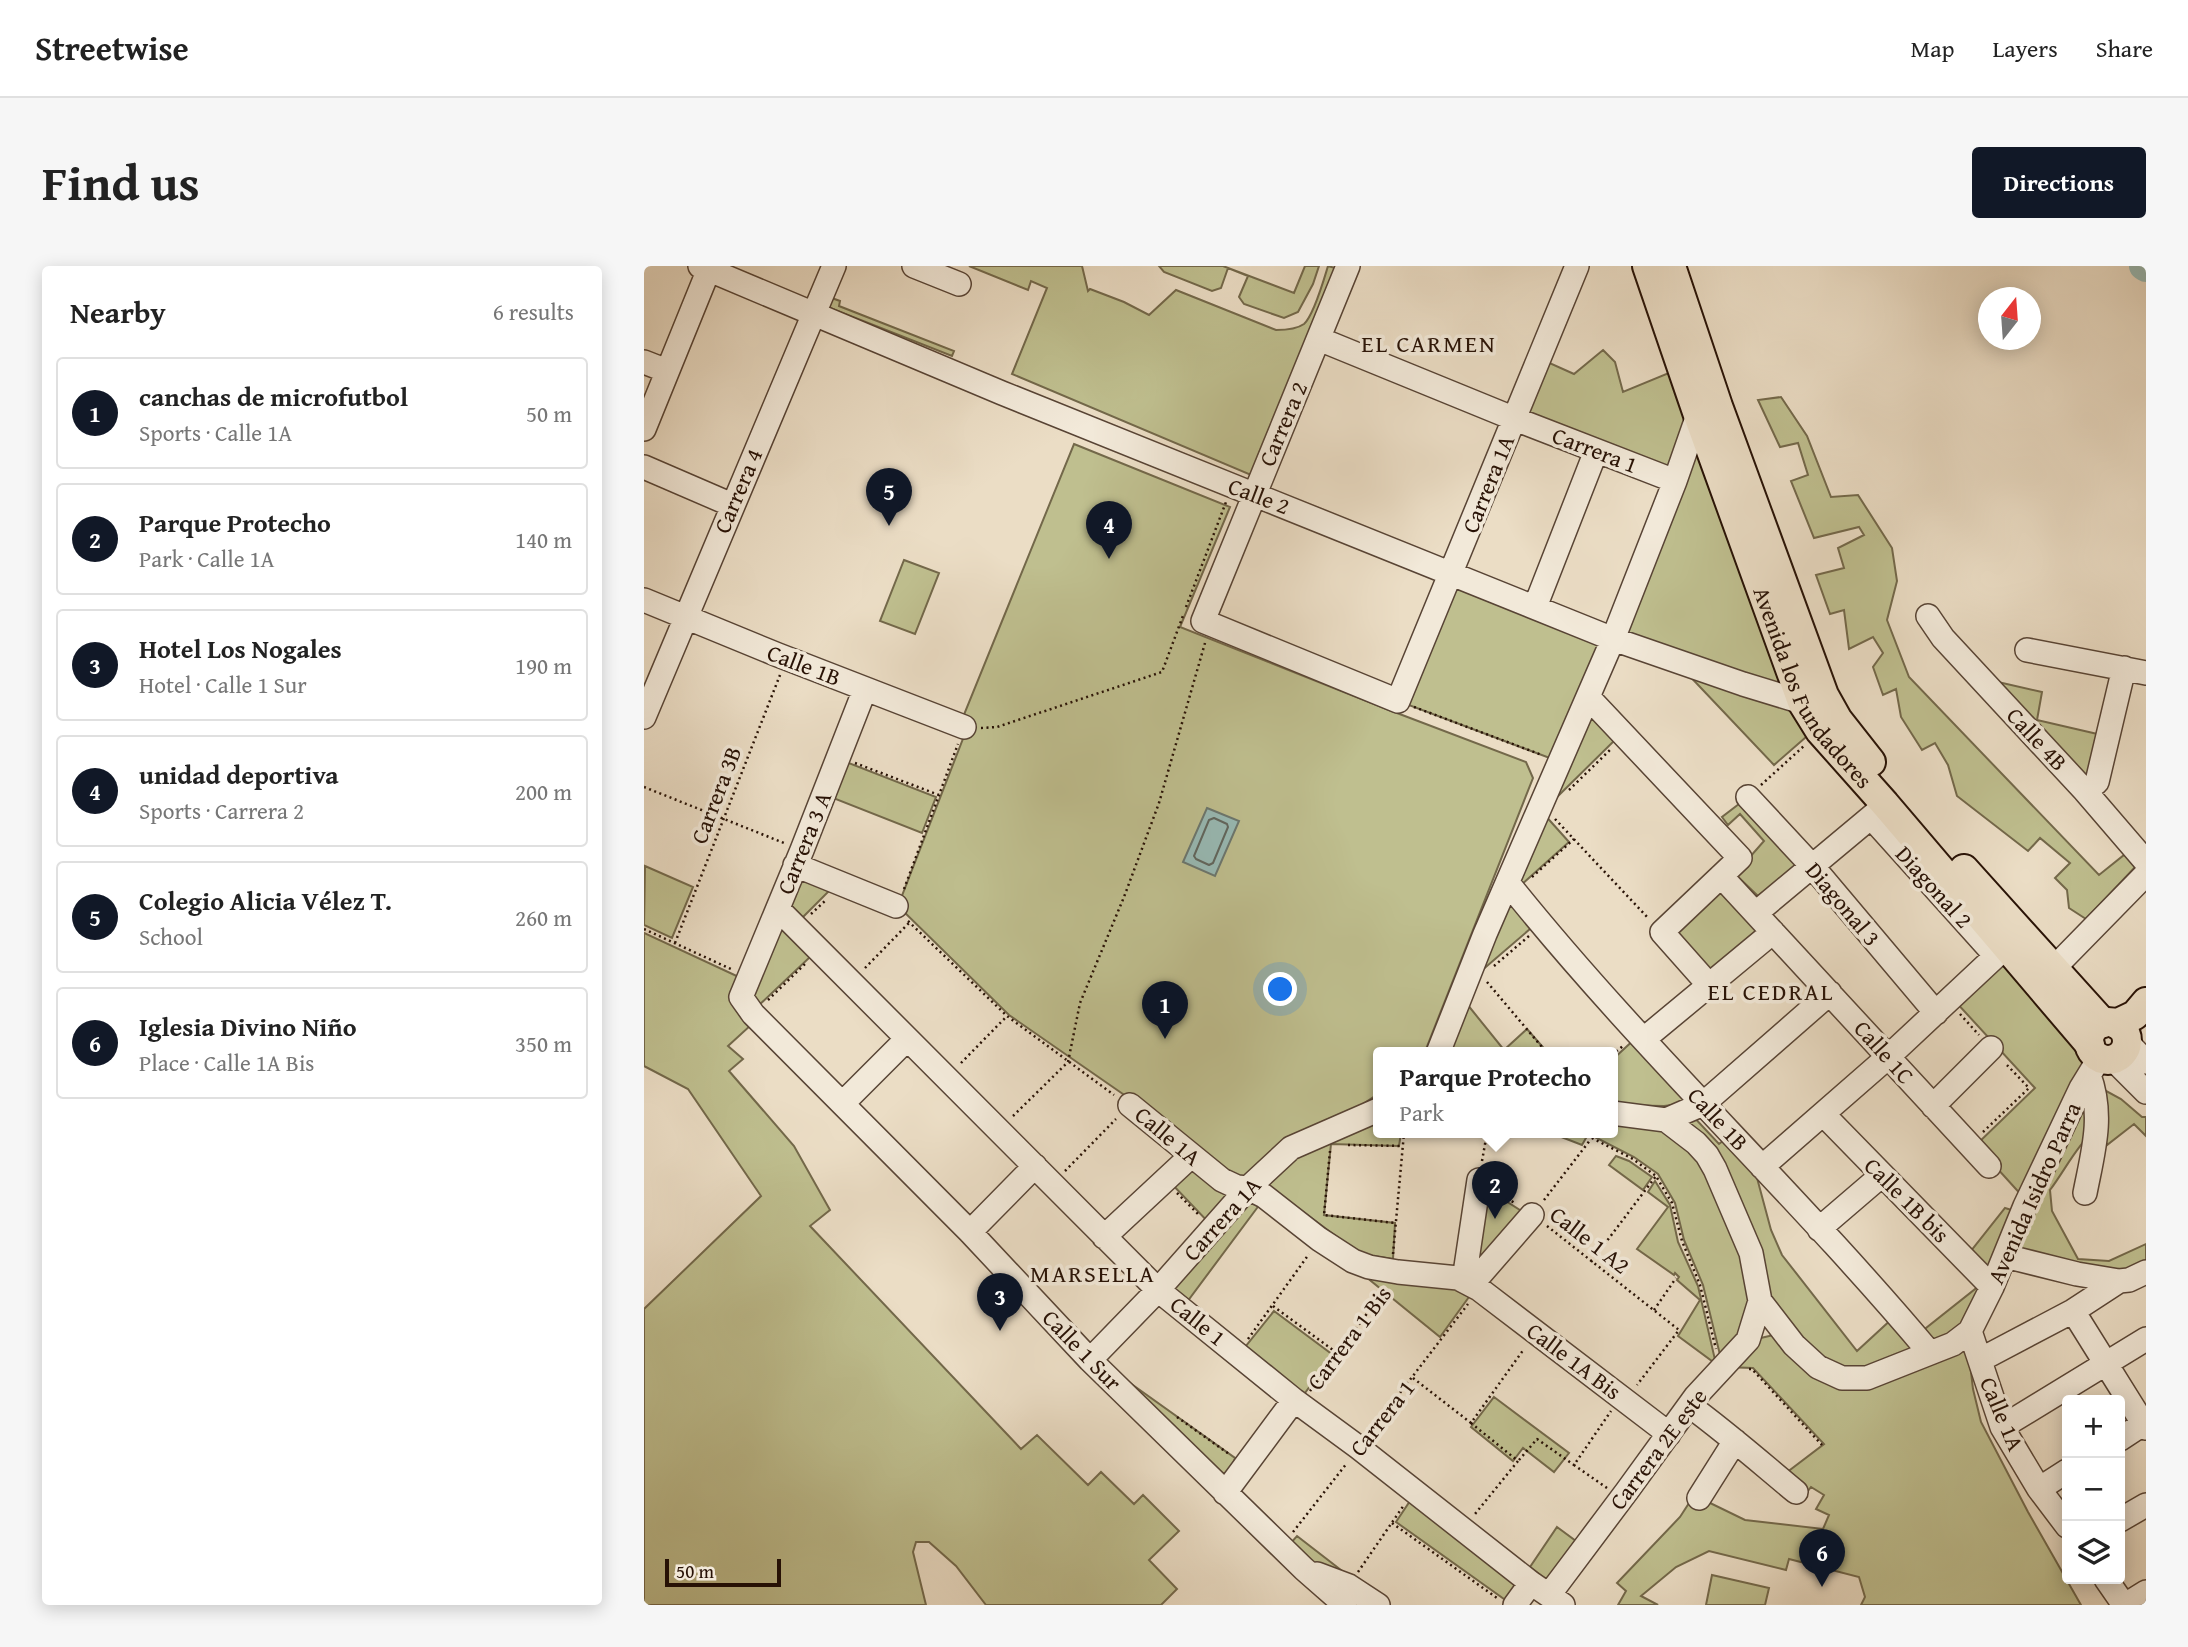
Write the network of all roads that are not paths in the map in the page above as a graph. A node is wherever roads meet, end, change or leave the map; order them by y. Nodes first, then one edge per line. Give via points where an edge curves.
1 (834, 266) edge
2 (914, 266) edge
3 (1348, 266) edge
4 (1647, 266) edge
5 (1671, 266) edge
6 (704, 268) edge
7 (1572, 268) edge
8 (959, 284) dead end
9 (814, 314) junction
10 (1319, 339) junction
11 (644, 362) edge
12 (667, 370) junction
13 (1698, 415) junction
14 (1515, 419) junction
15 (644, 429) edge
16 (1597, 451) junction
17 (644, 467) edge
18 (1675, 481) junction
19 (1243, 490) junction
20 (732, 505) junction
21 (1451, 572) junction
22 (644, 600) edge
23 (1535, 607) junction
24 (1928, 616) dead end
25 (685, 618) junction
26 (1613, 639) junction
27 (2027, 650) dead end
28 (2135, 671) edge
29 (866, 689) junction
30 (1588, 696) junction
31 (1813, 698) junction
32 (1398, 701) joint
33 (644, 717) edge
34 (964, 727) road end
35 (2085, 791) junction
36 (1748, 797) road end
37 (1878, 811) junction
38 (799, 858) junction
39 (2146, 862) edge
40 (1813, 867) junction
41 (2146, 874) edge
42 (1721, 876) junction
43 (1512, 887) junction
44 (778, 909) junction
45 (1756, 913) junction
46 (903, 914) road end
47 (1773, 932) junction
48 (2054, 968) junction
49 (1709, 985) junction
50 (1830, 993) junction
51 (748, 996) joint
52 (2146, 1002) edge
53 (1936, 1013) junction
54 (1644, 1039) junction
55 (906, 1040) junction
56 (1440, 1047) edge
57 (1991, 1048) dead end
58 (2110, 1048) edge
59 (1888, 1057) junction
60 (2146, 1092) edge
61 (844, 1103) junction
62 (1703, 1104) junction
63 (1130, 1105) road end
64 (1933, 1106) junction
65 (1373, 1112) edge
66 (1823, 1114) junction
67 (1618, 1115) edge
68 (1666, 1120) junction
69 (1191, 1156) junction
70 (1035, 1166) junction
71 (1989, 1166) dead end
72 (1762, 1167) junction
73 (1882, 1175) junction
74 (1479, 1180) road end
75 (1248, 1188) junction
76 (2085, 1194) dead end
77 (1532, 1214) road end
78 (1819, 1229) junction
79 (970, 1232) junction
80 (1104, 1237) junction
81 (2005, 1256) junction
82 (2146, 1272) edge
83 (2119, 1281) junction
84 (1472, 1284) junction
85 (1992, 1287) junction
86 (1158, 1290) junction
87 (1760, 1301) junction
88 (2073, 1311) junction
89 (1783, 1330) junction
90 (1970, 1331) junction
91 (2146, 1339) edge
92 (1748, 1340) junction
93 (1930, 1353) junction
94 (1090, 1360) junction
95 (1980, 1360) junction
96 (2106, 1363) junction
97 (1297, 1402) junction
98 (1690, 1406) junction
99 (2145, 1425) edge
100 (2002, 1427) junction
101 (1669, 1434) junction
102 (2125, 1436) edge
103 (1735, 1441) junction
104 (2062, 1474) edge
105 (2039, 1489) junction
106 (1796, 1492) dead end
107 (1226, 1493) junction
108 (1699, 1498) dead end
109 (2146, 1504) edge
110 (2125, 1517) edge
111 (2063, 1521) edge
112 (2109, 1584) edge
113 (2146, 1592) edge
114 (1548, 1594) edge
115 (1347, 1595) edge
116 (1506, 1601) edge
117 (1378, 1605) edge
118 (2124, 1605) edge

1 - 9 street, Carrera 4
2 - 8 street
3 - 10 street, Carrera 2
4 - 13 main road, Avenida los Fundadores
5 - 31 main road, Avenida los Fundadores
6 - 9 street, Calle 2
6 - 12 street
7 - 14 street, Carrera 1A
9 - 19 street, Calle 2
9 - 20 street, Carrera 4
10 - 14 street, Carrera 1
10 - 19 street, Carrera 2
11 - 12 street
12 - 15 street
13 - 18 street
13 - 31 main road, Avenida los Fundadores
14 - 16 street, Carrera 1
14 - 21 street, Carrera 1A
16 - 18 street, Carrera 1
16 - 23 street
17 - 20 street
18 - 26 street
19 - 21 street, Calle 2
19 - 32 street, Carrera 2 via 1206,623
20 - 25 street, Carrera 4
21 - 23 street, Calle 2
21 - 32 street, Carrera 1A
22 - 25 street, Calle 1B
23 - 26 street, Calle 2
24 - 35 street, Calle 4B via 1943,638
25 - 29 street, Calle 1B
25 - 33 street, Carrera 4
26 - 30 street
26 - 31 street, Calle 2 via 1743,684
27 - 28 street
28 - 35 street via 2097,782
29 - 34 street, Calle 1B
29 - 38 street, Carrera 3 A
30 - 42 street via 1740,858
30 - 43 street via 1540,804
31 - 37 main road, Avenida los Fundadores via 1820,731
31 - 48 main road, Avenida los Fundadores via 1838,720 1892,789
35 - 39 street, Calle 4B
36 - 40 street, Diagonal 3
37 - 40 street
37 - 53 street, Diagonal 2 via 1996,956
37 - 58 main road, Avenida los Fundadores
38 - 44 street, Carrera 3 A
38 - 46 street
40 - 45 street
40 - 53 street, Diagonal 3
41 - 48 street
42 - 45 street, Calle 1C
42 - 49 street via 1662,932
43 - 54 street, Calle 1B
43 - 56 street via 1485,934
44 - 51 street, Carrera 3 A
44 - 55 street, Calle 1
45 - 47 street, Calle 1C
47 - 49 street
47 - 50 street, Calle 1C
48 - 58 main road, Avenida los Fundadores
49 - 54 street
50 - 59 street, Calle 1C
50 - 62 street
51 - 61 street, Calle 1 Sur
52 - 58 main road
53 - 59 street
54 - 62 street, Calle 1B
55 - 61 street
55 - 70 street, Calle 1
57 - 64 street
58 - 60 street, Avenida los Fundadores
58 - 76 street via 2094,1087 2098,1130
58 - 81 street, Avenida Isidro Parra via 2016,1206
59 - 64 street, Calle 1C
59 - 66 street
61 - 79 street, Calle 1 Sur
62 - 68 street
62 - 72 street, Calle 1B
63 - 69 street, Calle 1A
64 - 71 street, Calle 1C
65 - 75 street, Carrera 1A via 1291,1148
66 - 72 street
66 - 73 street, Calle 1B bis
67 - 68 street
68 - 87 street via 1696,1143 1715,1168 1751,1253
69 - 75 street, Calle 1A via 1222,1180
69 - 80 street
70 - 79 street
70 - 80 street, Calle 1
72 - 78 street, Calle 1B
73 - 78 street
73 - 85 street, Calle 1B bis
74 - 84 street
75 - 84 street, Calle 1A via 1353,1261
75 - 86 street, Carrera 1A
77 - 84 street
78 - 93 street, Calle 1B
79 - 94 street, Calle 1 Sur
80 - 86 street, Calle 1
81 - 83 street
81 - 85 street, Avenida Isidro Parra
82 - 83 street
83 - 88 street
84 - 101 street, Calle 1A Bis
85 - 90 street, Avenida Isidro Parra
86 - 94 street, Carrera 1A
86 - 97 street, Calle 1
87 - 89 street
87 - 92 street, Carrera 2E este
88 - 95 street
88 - 96 street
89 - 92 street
89 - 93 street via 1818,1367 1842,1378 1867,1378
90 - 93 street
90 - 95 street, Calle 1A
91 - 96 street
92 - 98 street, Carrera 2E este
94 - 107 street, Calle 1 Sur
95 - 100 street, Calle 1A
96 - 99 street
96 - 100 street
97 - 107 street, Carrera 1 Bis
97 - 114 street, Calle 1
98 - 101 street, Carrera 2E este
98 - 103 street
99 - 102 street
100 - 105 street, Calle 1A
101 - 114 street, Carrera 2E este
103 - 106 street
103 - 108 street
104 - 105 street
105 - 111 street, Calle 1A
107 - 115 street, Calle 1 Sur via 1304,1569
109 - 110 street
112 - 118 street
113 - 118 street
114 - 116 street, Carrera 2E este
115 - 117 street

